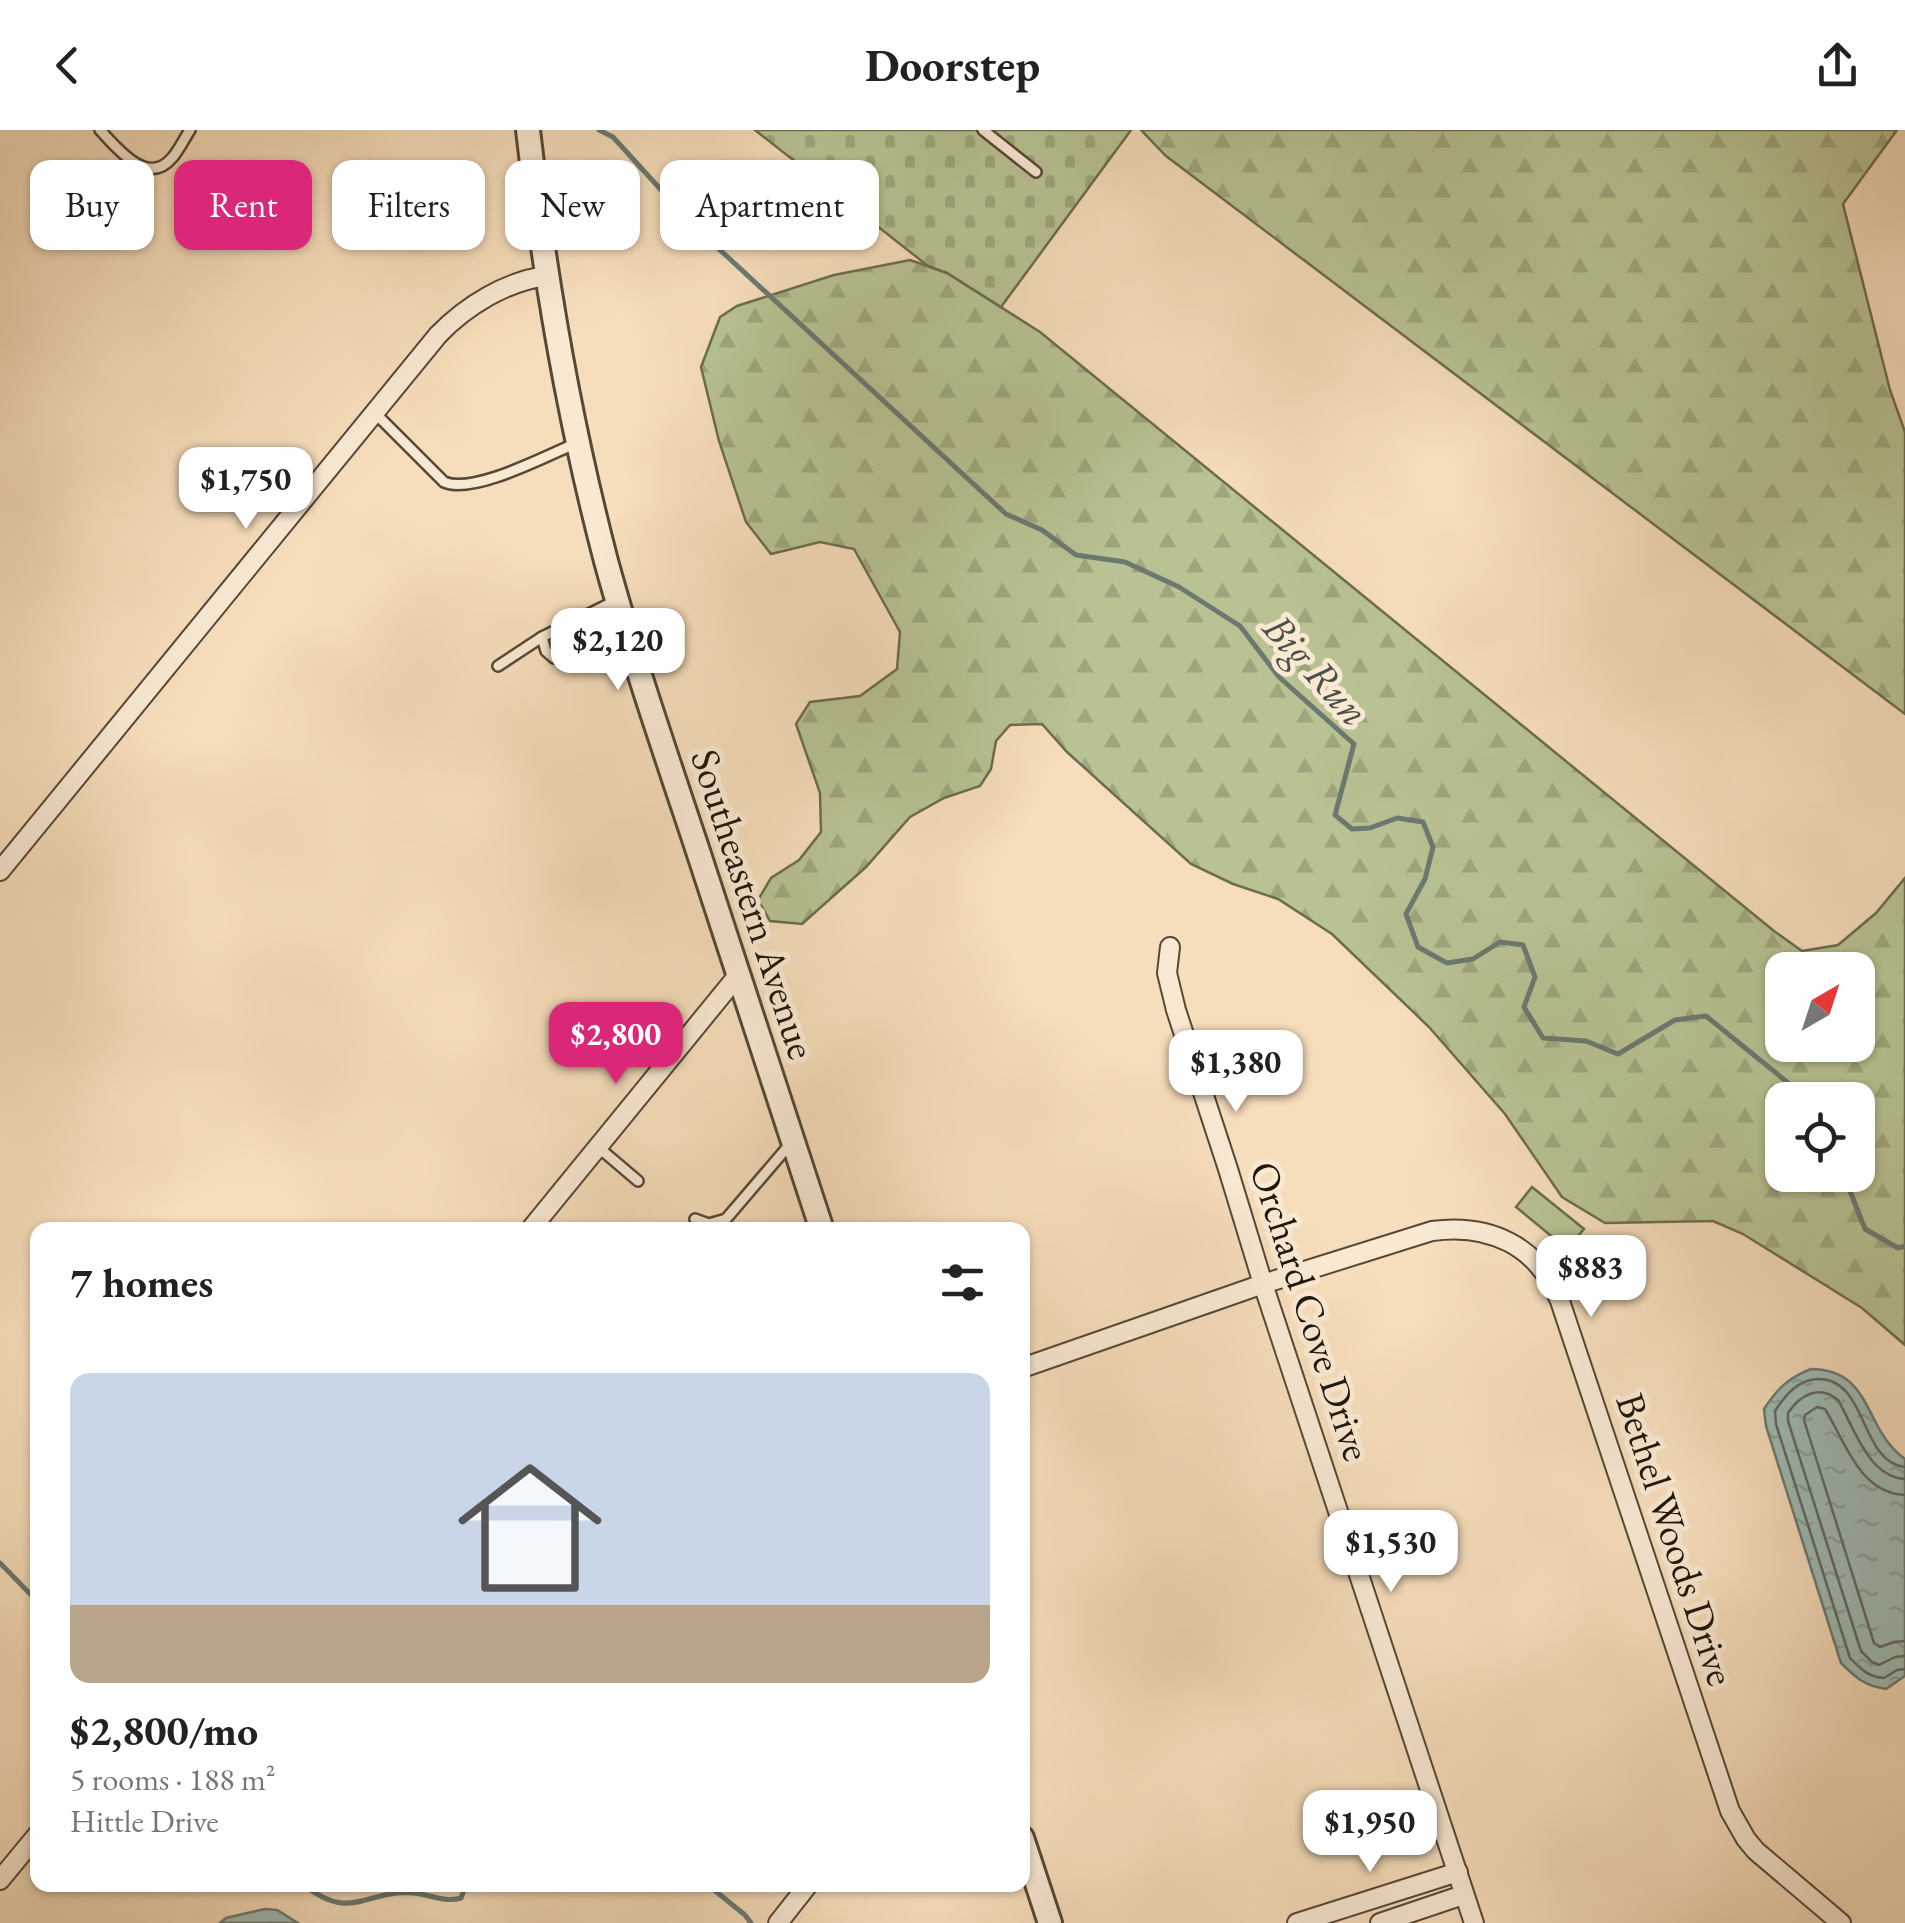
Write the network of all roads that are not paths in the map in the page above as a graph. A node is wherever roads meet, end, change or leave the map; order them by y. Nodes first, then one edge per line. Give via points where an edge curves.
1 (100, 130) edge
2 (190, 130) edge
3 (528, 130) edge
4 (984, 130) edge
5 (1036, 172) dead end
6 (547, 276) junction
7 (374, 412) junction
8 (579, 442) junction
9 (617, 600) junction
10 (625, 628) junction
11 (542, 636) junction
12 (498, 666) dead end
13 (0, 871) edge
14 (1170, 947) dead end
15 (738, 974) junction
16 (793, 1140) junction
17 (598, 1147) junction
18 (638, 1181) dead end
19 (696, 1218) dead end
20 (537, 1222) edge
21 (705, 1222) edge
22 (716, 1222) edge
23 (819, 1222) edge
24 (1263, 1284) junction
25 (1030, 1365) edge
26 (30, 1844) edge
27 (1030, 1862) edge
28 (1458, 1872) junction
29 (0, 1880) edge
30 (802, 1892) edge
31 (1463, 1895) junction
32 (1318, 1920) edge
33 (778, 1923) edge
34 (1050, 1923) edge
35 (1297, 1923) edge
36 (1380, 1923) edge
37 (1474, 1923) edge
38 (1841, 1923) edge

1 - 2 lane via 127,158 151,168 173,157
3 - 6 street, Southeastern Avenue
4 - 5 lane
6 - 7 street via 499,291 456,318
6 - 8 street, Southeastern Avenue
7 - 8 lane via 454,486 478,484
7 - 13 street
8 - 9 street, Southeastern Avenue
9 - 10 street, Southeastern Avenue
9 - 11 lane
10 - 11 lane via 554,658
10 - 15 street, Southeastern Avenue
11 - 12 lane
14 - 24 street, Orchard Cove Drive via 1166,974
15 - 16 street, Southeastern Avenue
15 - 17 street
16 - 22 lane via 726,1219
16 - 23 street, Southeastern Avenue
17 - 18 lane
17 - 20 street
19 - 21 lane
24 - 25 street, Bethel Woods Drive
24 - 28 street, Orchard Cove Drive
24 - 38 street, Bethel Woods Drive via 1452,1229 1504,1240 1542,1269 1562,1306 1730,1810 1756,1851
26 - 29 street
27 - 34 street
28 - 31 street, Orchard Cove Drive
28 - 32 street
30 - 33 street
31 - 36 street
31 - 37 street, Orchard Cove Drive
32 - 35 street

